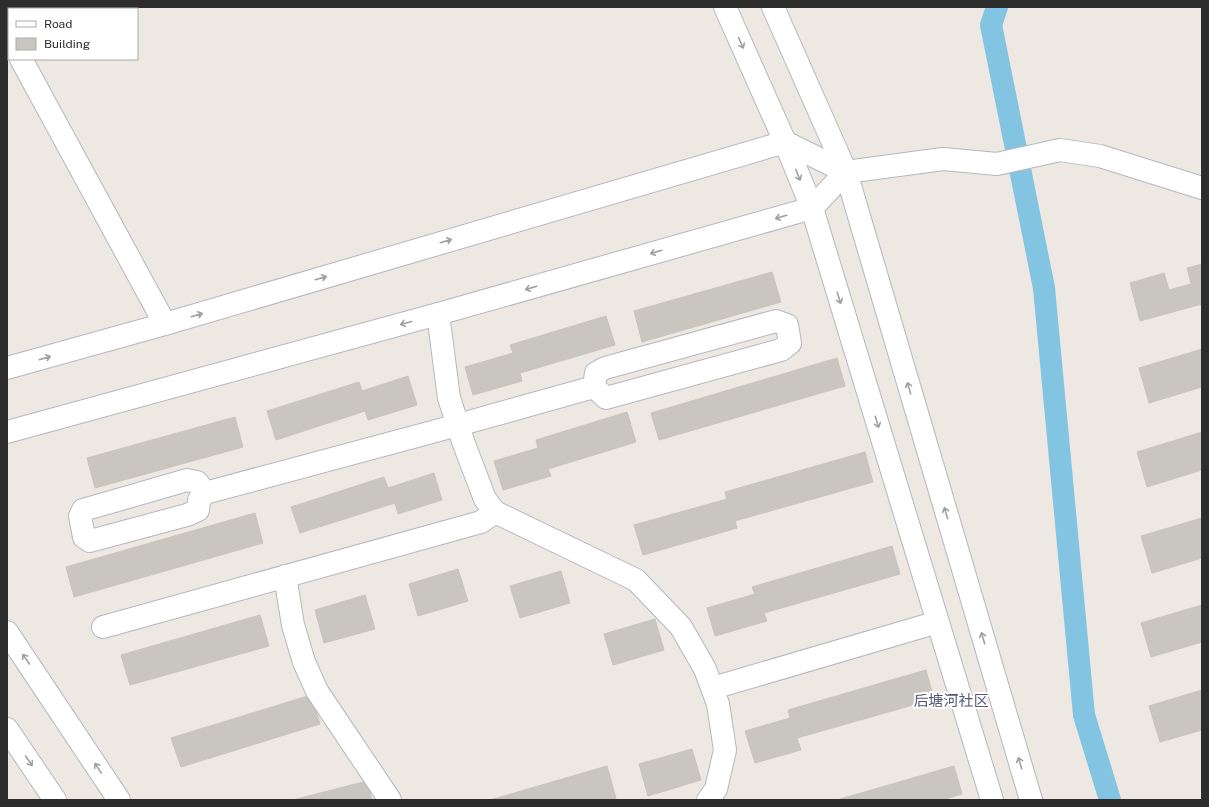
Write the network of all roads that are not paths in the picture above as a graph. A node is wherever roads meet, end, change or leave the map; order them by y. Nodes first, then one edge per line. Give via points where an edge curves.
1 (725, 7) edge
2 (773, 7) edge
3 (22, 60) edge
4 (785, 142) junction
5 (846, 172) junction
6 (1202, 188) edge
7 (812, 208) junction
8 (438, 314) junction
9 (165, 324) junction
10 (7, 368) edge
11 (594, 387) junction
12 (458, 425) junction
13 (7, 432) edge
14 (205, 493) junction
15 (495, 512) junction
16 (285, 576) junction
17 (938, 622) junction
18 (103, 627) dead end
19 (7, 632) edge
20 (713, 688) junction
21 (7, 729) edge
22 (55, 800) edge
23 (119, 800) edge
24 (390, 800) edge
25 (708, 800) edge
26 (992, 800) edge
27 (1031, 800) edge

1 -> 4 street
2 - 5 street
3 - 9 street
4 - 5 street
4 -> 7 street
9 -> 4 street
5 - 6 street via 943,159 997,164 1060,150 1100,156
5 - 7 street
27 -> 5 street
7 -> 8 street
7 -> 17 street
8 - 12 street via 449,398
8 -> 13 street
10 -> 9 street
11 - 11 street via 596,373 605,368 776,321 787,325 790,343 781,350 606,398
11 - 12 street
12 - 14 street
12 - 15 street via 485,498
14 - 14 street via 199,500 198,510 90,541 84,537 80,516 83,510 187,480 197,482
15 - 16 street via 481,522
15 - 20 street via 636,580 681,627 706,669
16 - 18 street
16 - 24 street via 293,625 304,662 318,691
17 - 20 street
17 - 26 street
23 -> 19 street
20 - 25 street via 725,750 716,789
21 -> 22 street

